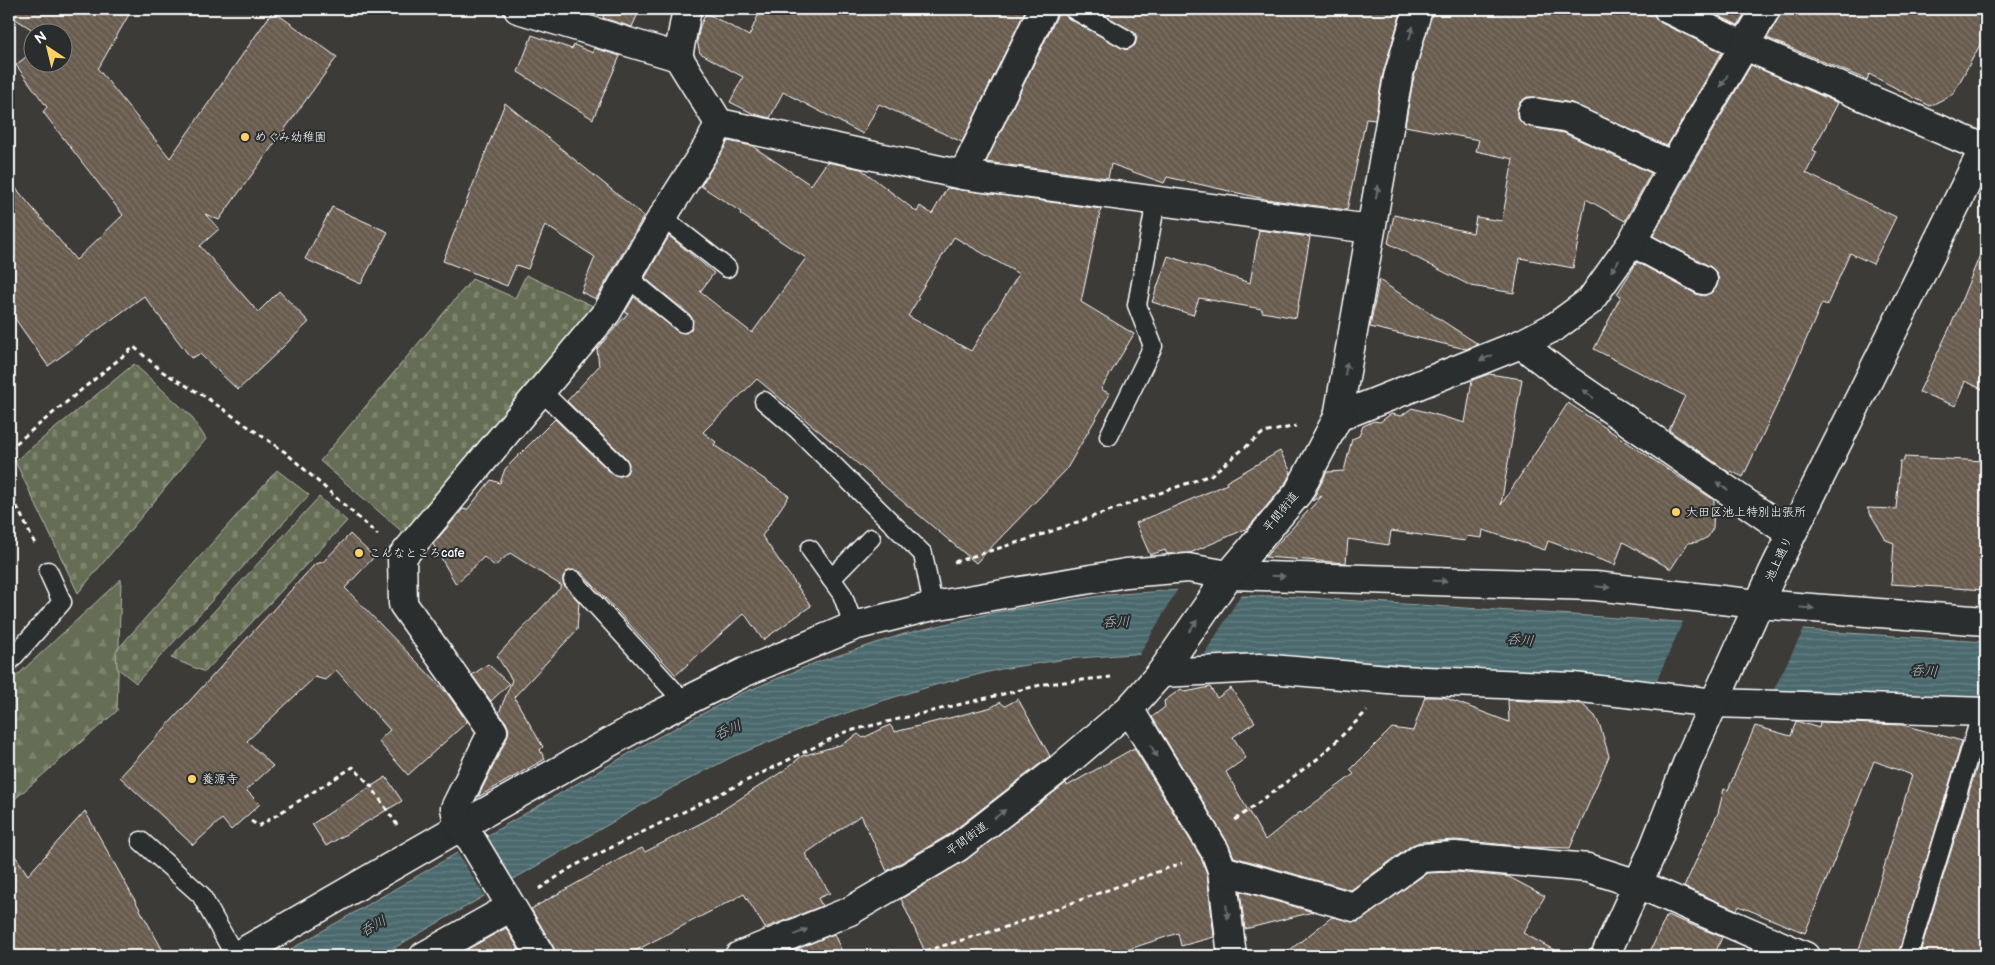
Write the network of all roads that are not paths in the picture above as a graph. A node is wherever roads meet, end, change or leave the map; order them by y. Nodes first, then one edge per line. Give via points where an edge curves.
1 (518, 9) edge
2 (687, 9) edge
3 (1043, 9) edge
4 (1073, 9) edge
5 (1418, 9) edge
6 (1668, 9) edge
7 (1766, 9) edge
8 (1126, 39) dead end
9 (1745, 46) junction
10 (678, 57) junction
11 (1532, 112) dead end
12 (719, 123) junction
13 (1985, 147) edge
14 (1673, 166) junction
15 (963, 175) junction
16 (1156, 201) junction
17 (662, 217) junction
18 (1370, 229) junction
19 (1632, 242) junction
20 (727, 268) dead end
21 (627, 277) junction
22 (1703, 280) dead end
23 (683, 322) dead end
24 (1521, 344) junction
25 (540, 390) junction
26 (764, 401) dead end
27 (1338, 417) junction
28 (1109, 436) dead end
29 (619, 466) dead end
30 (1791, 534) junction
31 (871, 538) dead end
32 (810, 549) dead end
33 (48, 571) road end
34 (831, 579) junction
35 (573, 580) dead end
36 (1225, 580) junction
37 (933, 606) junction
38 (1755, 611) junction
39 (1986, 621) edge
40 (854, 626) junction
41 (9, 662) edge
42 (1163, 669) junction
43 (1716, 698) junction
44 (684, 702) junction
45 (1129, 709) junction
46 (1984, 712) edge
47 (465, 833) junction
48 (141, 841) dead end
49 (1215, 854) junction
50 (1638, 884) junction
51 (509, 904) junction
52 (236, 956) edge
53 (424, 956) edge
54 (541, 956) edge
55 (739, 956) edge
56 (1232, 956) edge
57 (1604, 956) edge
58 (1805, 956) edge
59 (1908, 956) edge

1 - 10 street
2 - 10 street
3 - 15 street
4 - 8 lane
18 -> 5 street, 平間街道 via 1398,77
6 - 9 street
7 - 9 street
9 - 13 street
9 -> 14 street
10 - 12 street
11 - 14 street via 1569,118
12 - 15 street
12 - 17 street
13 - 30 street, 池上通り
14 - 19 street
15 - 16 street
16 - 18 street
16 - 28 lane via 1137,305 1153,346
17 - 20 lane
17 - 21 street
27 -> 18 street, 平間街道
19 - 22 street
19 -> 24 street via 1590,301 1556,326
21 - 23 lane
21 - 25 street via 607,312
24 -> 27 street
30 -> 24 street
25 - 29 lane
25 - 47 street via 402,557 403,604 493,731 455,808
26 - 37 lane via 798,430 924,554
27 - 36 street, 平間街道 via 1298,493
30 - 38 street, 池上通り
31 - 34 lane
32 - 34 lane
33 - 41 lane via 62,602
34 - 40 lane via 842,594
35 - 44 lane
36 - 37 street via 1188,568 1126,573
36 -> 38 street via 1595,586
42 -> 36 street, 平間街道
37 - 40 street
38 -> 39 street
38 - 43 street, 池上通り
40 - 44 street
42 - 43 street via 1260,668 1400,680 1573,687
42 - 45 street, 平間街道
43 - 46 street
43 - 50 street, 池上通り
44 - 47 street
45 -> 49 street
55 -> 45 street, 平間街道 via 850,911 957,848 1060,768
46 - 59 lane
47 - 51 street
47 - 52 street via 415,853
48 - 52 lane via 200,895
49 - 50 street via 1354,908 1421,858 1455,856 1588,868
49 -> 56 street
50 - 57 street, 池上通り
50 - 58 street
51 - 53 street
51 - 54 street

